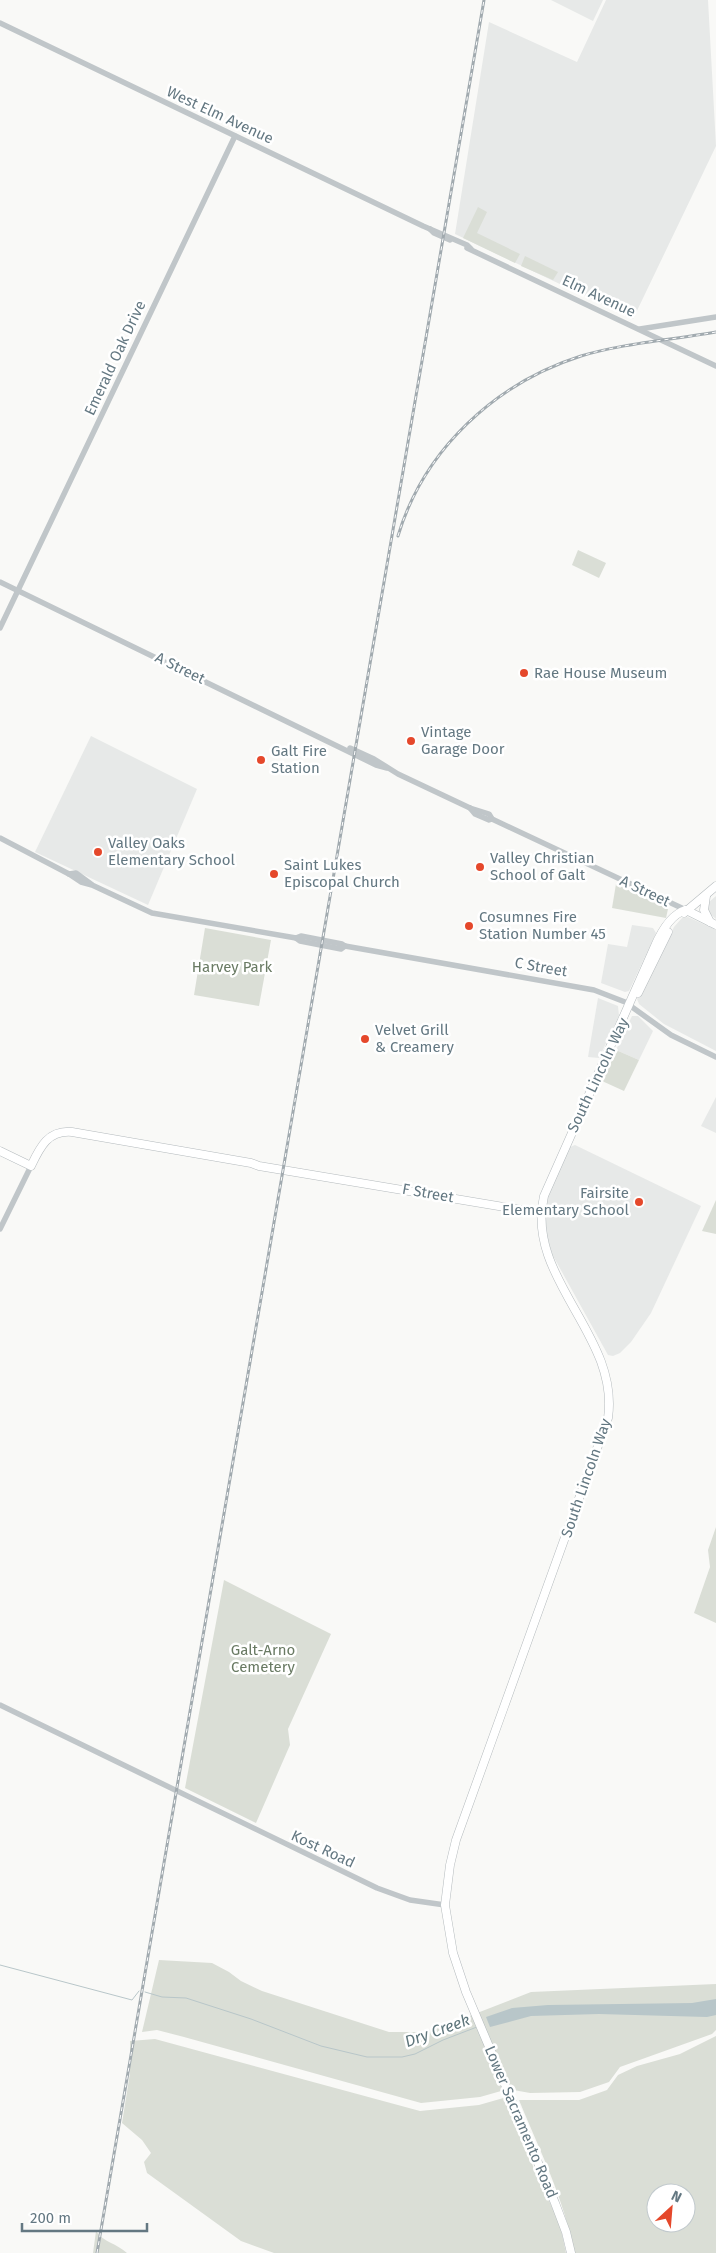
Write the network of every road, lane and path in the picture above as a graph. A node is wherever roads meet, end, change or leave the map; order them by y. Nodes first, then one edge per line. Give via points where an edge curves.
1 (0, 23) edge
2 (235, 136) junction
3 (444, 235) joint
4 (716, 316) edge
5 (640, 329) junction
6 (716, 366) edge
7 (0, 582) edge
8 (18, 591) junction
9 (0, 628) edge
10 (0, 838) edge
11 (716, 886) edge
12 (706, 896) junction
13 (686, 910) junction
14 (713, 924) edge
15 (630, 1005) junction
16 (716, 1057) edge
17 (0, 1151) edge
18 (31, 1166) junction
19 (540, 1213) junction
20 (0, 1229) edge
21 (0, 1705) edge
22 (445, 1905) junction
23 (466, 1992) joint
24 (571, 2253) edge

1 - 2 street, West Elm Avenue
2 - 3 street, West Elm Avenue
2 - 8 street, Emerald Oak Drive
3 - 5 street, Elm Avenue
4 - 5 street
5 - 6 street, Elm Avenue
7 - 8 street, A Street
8 - 9 street, Emerald Oak Drive
8 - 13 street, A Street
10 - 15 street, C Street via 152,913 296,938 301,936 585,988 606,993
11 - 12 main road, South Lincoln Way
12 - 13 main road, South Lincoln Way
12 - 14 main road via 704,910
13 - 14 main road, A Street
13 - 15 main road, South Lincoln Way via 669,930 647,978
15 - 16 street, C Street via 671,1035
15 - 19 main road, South Lincoln Way via 547,1187
17 - 18 main road
18 - 19 main road, F Street via 41,1146 54,1135 72,1132 260,1162
18 - 20 street
19 - 22 main road, South Lincoln Way via 546,1254 605,1367 610,1408 604,1433 456,1840
21 - 22 street, Kost Road via 389,1894
22 - 23 main road, South Lincoln Way via 453,1953
23 - 24 main road, Lower Sacramento Road via 563,2222

